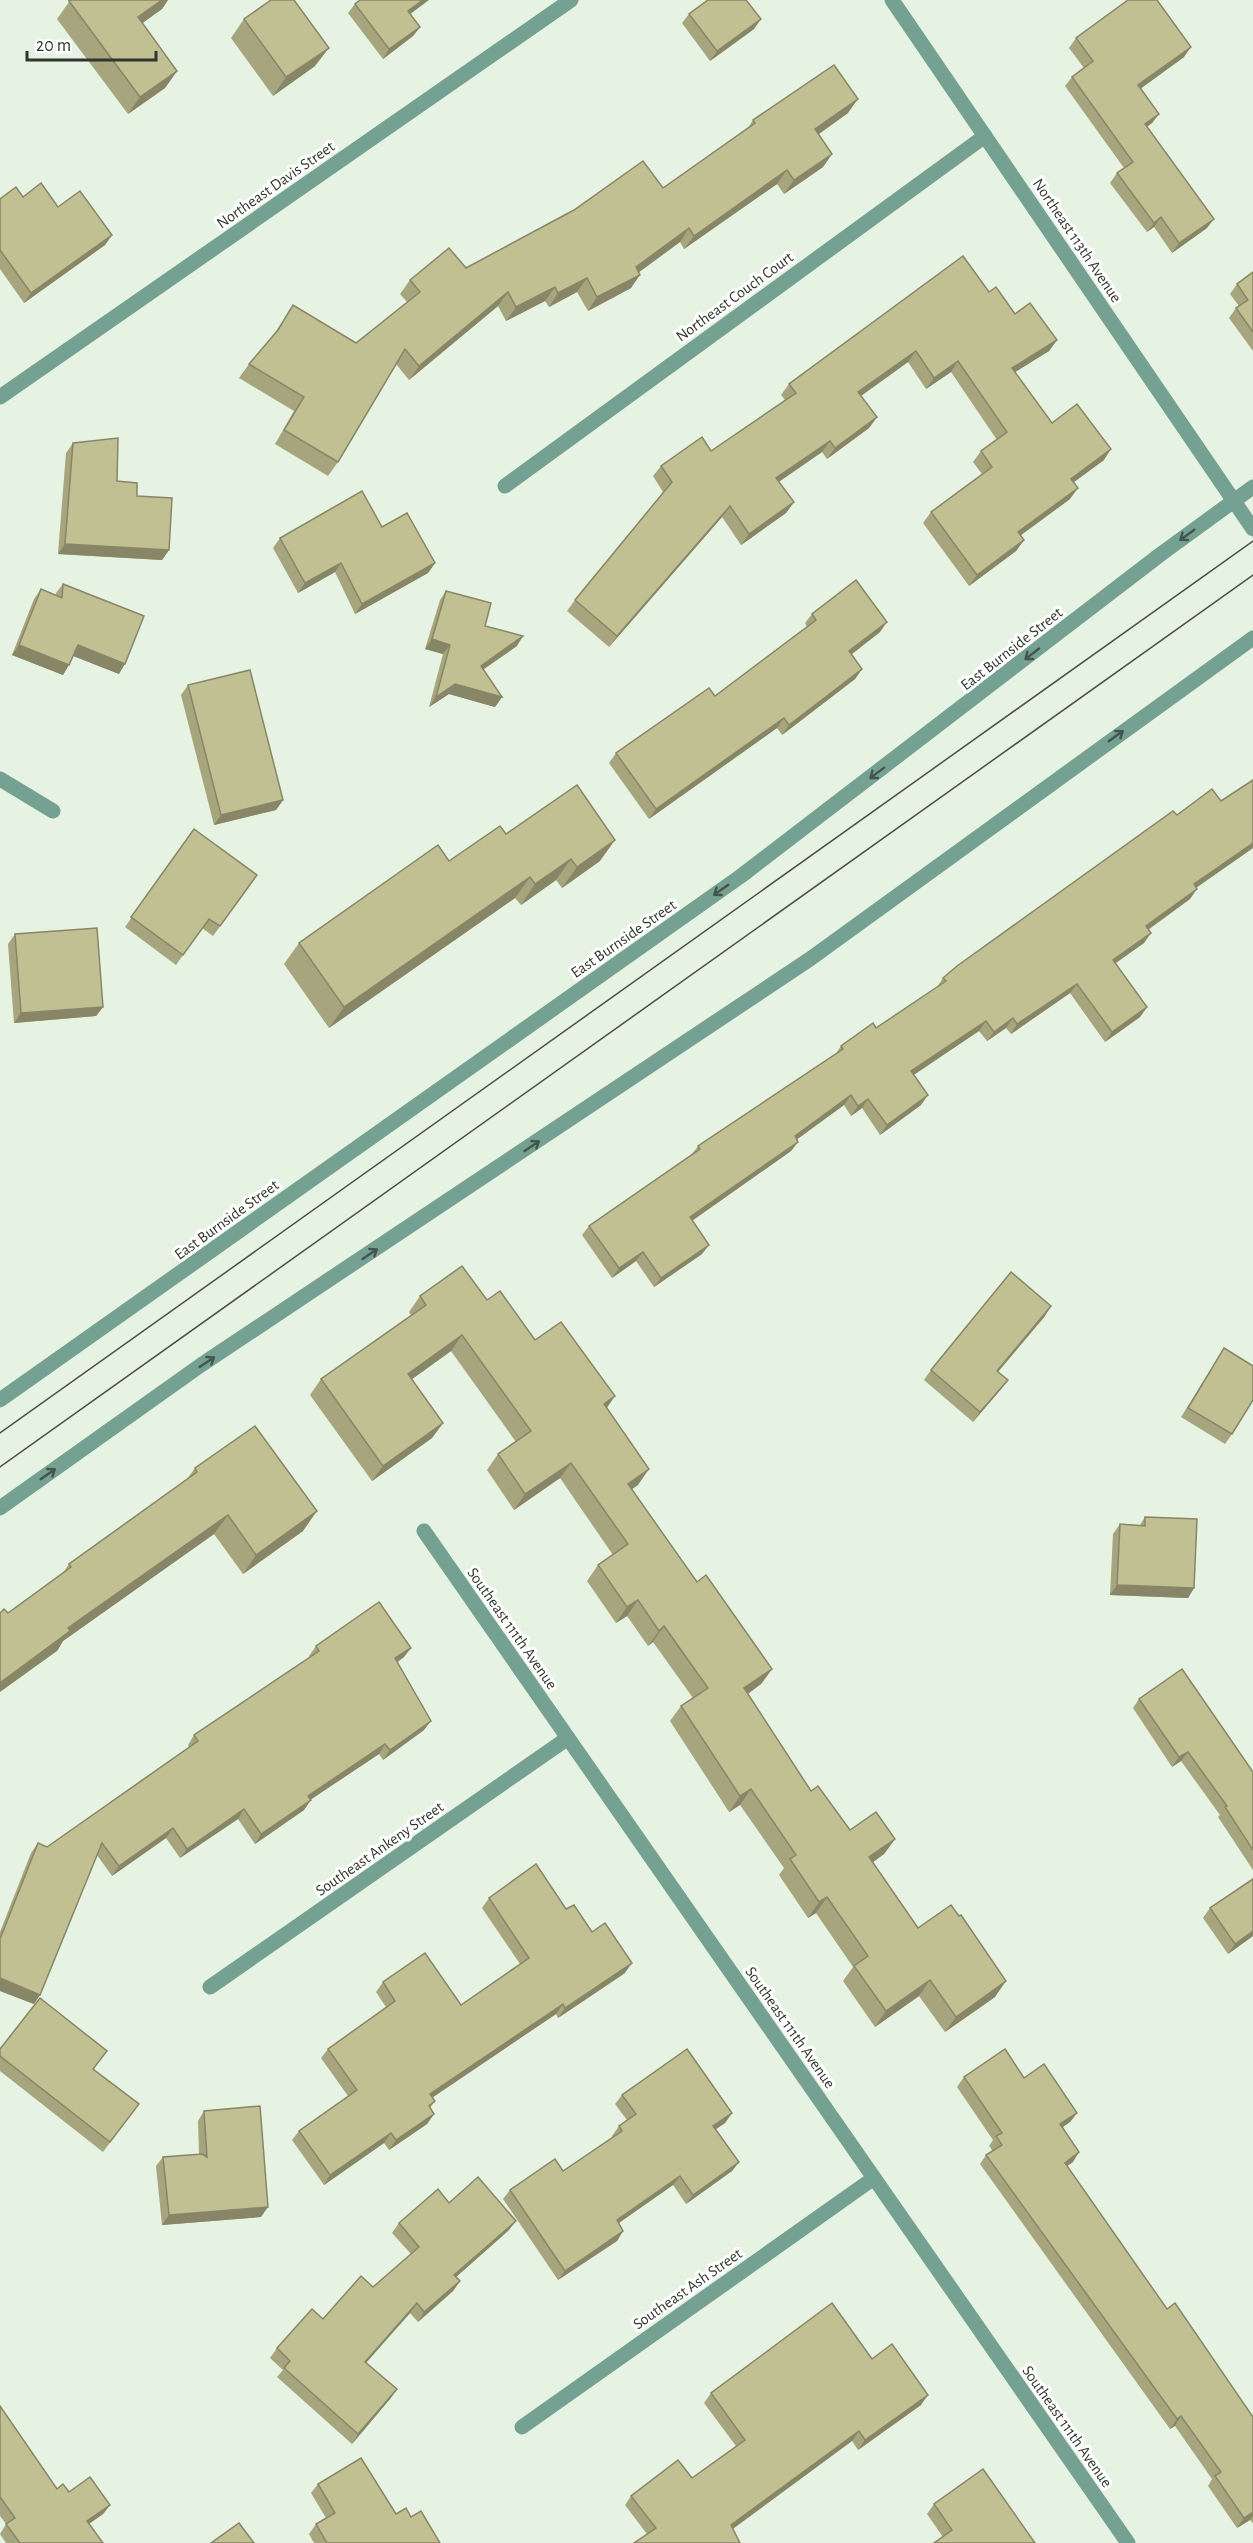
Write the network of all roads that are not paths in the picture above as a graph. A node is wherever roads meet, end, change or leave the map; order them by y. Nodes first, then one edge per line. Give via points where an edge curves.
1 (571, 0) edge
2 (892, 0) edge
3 (985, 136) junction
4 (0, 397) edge
5 (505, 486) dead end
6 (1253, 487) edge
7 (1234, 501) junction
8 (1253, 528) edge
9 (1253, 638) edge
10 (0, 779) edge
11 (53, 811) dead end
12 (0, 1400) edge
13 (0, 1508) edge
14 (424, 1531) dead end
15 (568, 1738) junction
16 (210, 1987) dead end
17 (874, 2178) junction
18 (522, 2427) dead end
19 (1128, 2543) edge

1 - 4 street, Northeast Davis Street
2 - 3 street, Northeast 113th Avenue
3 - 5 street, Northeast Couch Court
3 - 7 street, Northeast 113th Avenue
6 - 7 street, East Burnside Street
7 - 8 street, Northeast 113th Avenue
7 -> 12 street, East Burnside Street via 741,876
13 -> 9 street via 201,1365 810,959
10 - 11 street
14 - 15 street, Southeast 111th Avenue
15 - 16 street, Southeast Ankeny Street
15 - 17 street, Southeast 111th Avenue
17 - 18 street, Southeast Ash Street
17 - 19 street, Southeast 111th Avenue

